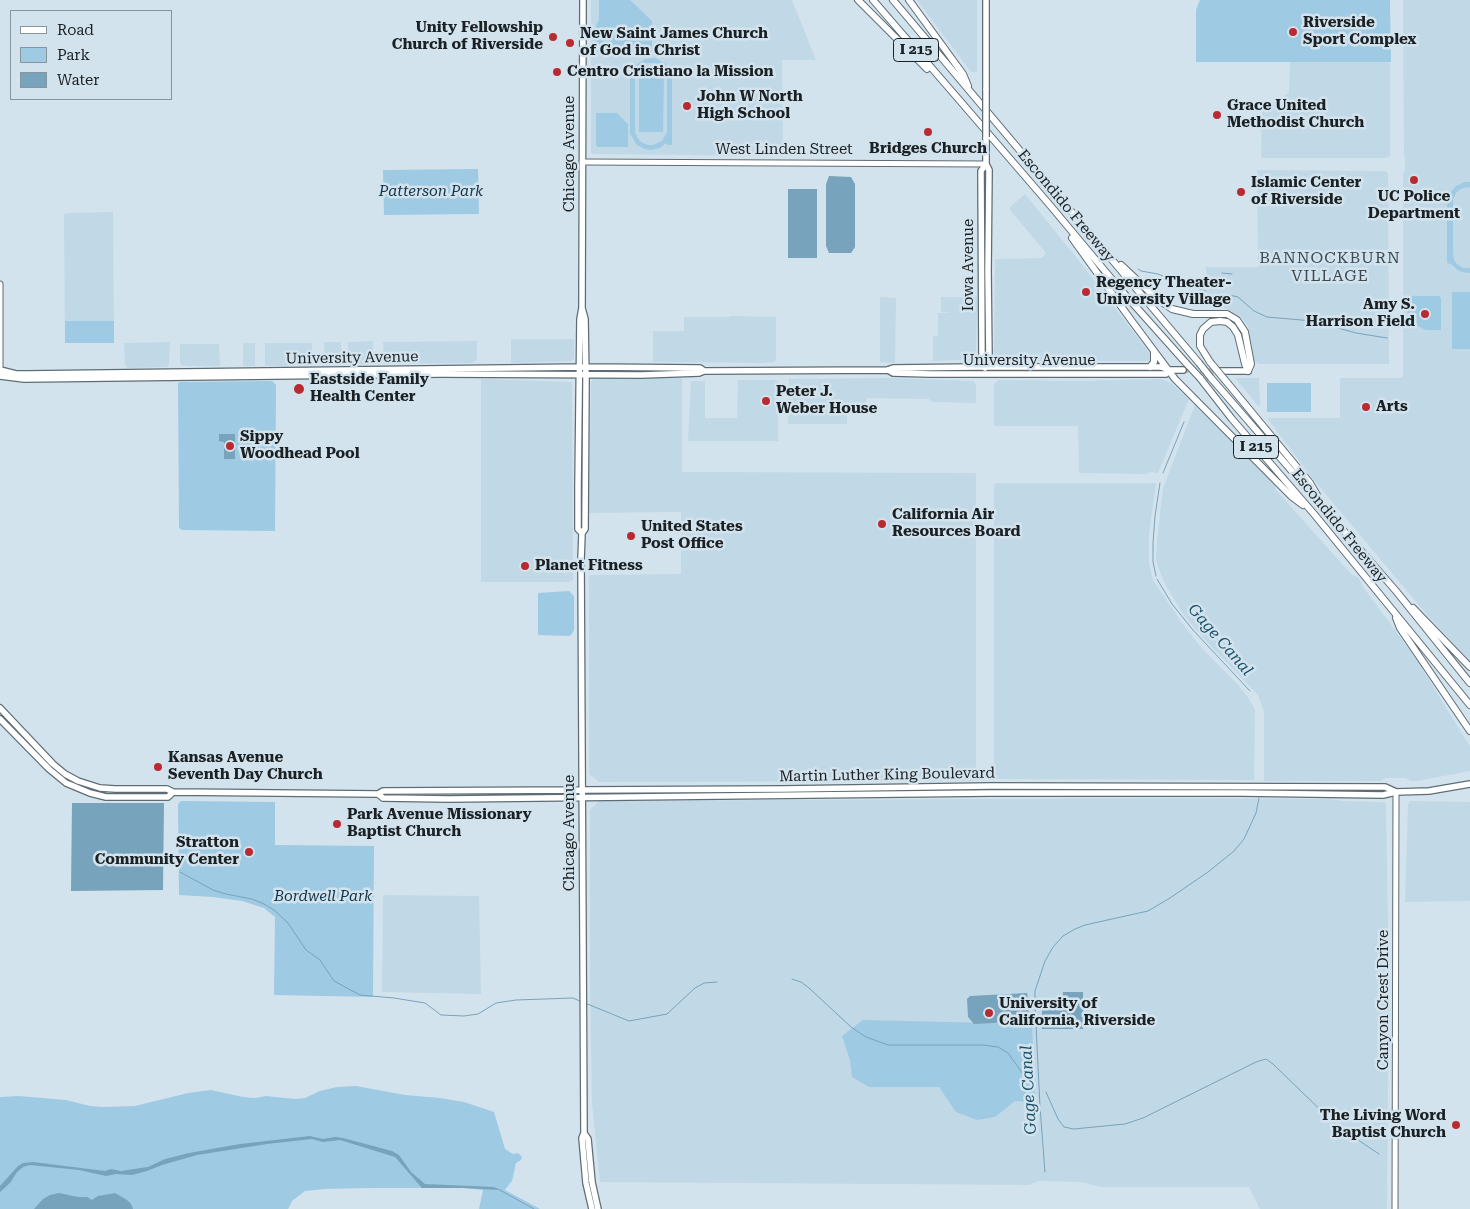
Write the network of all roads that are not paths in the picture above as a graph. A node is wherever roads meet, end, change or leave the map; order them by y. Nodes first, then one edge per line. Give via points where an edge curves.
1 (583, 0) edge
2 (858, 0) edge
3 (873, 0) edge
4 (893, 0) edge
5 (909, 0) edge
6 (986, 0) edge
7 (970, 92) junction
8 (959, 99) junction
9 (582, 162) junction
10 (986, 164) junction
11 (1049, 204) junction
12 (1100, 246) junction
13 (0, 284) edge
14 (1154, 351) junction
15 (582, 366) junction
16 (985, 367) junction
17 (1150, 367) junction
18 (689, 368) junction
19 (932, 368) junction
20 (466, 369) junction
21 (704, 370) junction
22 (888, 370) junction
23 (1168, 370) junction
24 (1183, 370) tunnel mouth
25 (1220, 370) tunnel mouth
26 (1248, 370) junction
27 (0, 371) edge
28 (130, 372) junction
29 (441, 374) junction
30 (663, 374) junction
31 (911, 374) junction
32 (985, 374) junction
33 (579, 375) junction
34 (586, 375) junction
35 (0, 376) edge
36 (107, 378) junction
37 (1324, 507) junction
38 (1314, 514) junction
39 (582, 533) junction
40 (1393, 612) junction
41 (1434, 635) junction
42 (1470, 667) edge
43 (1470, 683) edge
44 (1470, 705) edge
45 (0, 708) edge
46 (0, 719) edge
47 (1470, 731) edge
48 (1470, 784) edge
49 (582, 790) junction
50 (173, 792) junction
51 (1396, 792) junction
52 (378, 794) junction
53 (582, 797) junction
54 (584, 1133) junction
55 (584, 1167) junction
56 (594, 1192) junction
57 (591, 1206) edge
58 (598, 1209) edge
59 (1395, 1209) edge

1 - 9 main road, Chicago Avenue
2 - 8 highway
3 - 8 highway, Escondido Freeway / I 215
4 - 7 highway, Escondido Freeway / I 215
5 - 7 highway via 963,74
6 - 10 main road, Iowa Avenue, bridge
7 - 12 highway, Escondido Freeway / I 215
8 - 11 highway, Escondido Freeway / I 215
9 - 10 main road, West Linden Street
9 - 15 main road, Chicago Avenue
10 - 16 main road, Iowa Avenue via 989,170 989,361
11 - 14 highway
11 - 38 highway, Escondido Freeway / I 215, bridge
12 - 26 highway via 1168,306 1193,314 1227,314 1237,320 1245,332 1251,364
12 - 37 highway, Escondido Freeway / I 215, bridge
13 - 27 main road
14 - 17 highway via 1154,362
14 - 23 highway
15 - 18 main road, University Avenue
15 - 20 main road, University Avenue
15 - 33 main road, Chicago Avenue
15 - 34 main road, Chicago Avenue
16 - 17 main road, University Avenue
16 - 19 main road, University Avenue
16 - 32 main road, Iowa Avenue
17 - 23 main road, University Avenue
18 - 21 main road, University Avenue
18 - 30 main road via 666,370
19 - 22 main road, University Avenue
19 - 31 main road
20 - 28 main road, University Avenue
20 - 29 main road
21 - 22 main road, University Avenue
21 - 30 main road, University Avenue via 699,373
22 - 31 main road, University Avenue
23 - 24 main road, University Avenue
23 - 32 main road, University Avenue via 1166,374
23 - 38 highway via 1291,496
25 - 26 main road
26 - 37 highway, bridge via 1234,327 1220,321 1211,322 1203,329 1200,346 1210,362 1310,483
27 - 28 main road, University Avenue via 16,374
28 - 36 main road
29 - 33 main road, University Avenue
29 - 36 main road, University Avenue
30 - 34 main road, University Avenue
31 - 32 main road, University Avenue
33 - 34 main road, University Avenue
33 - 39 main road, Chicago Avenue via 578,528
34 - 39 main road, Chicago Avenue via 585,516
35 - 36 main road, University Avenue via 24,379
37 - 41 highway, Escondido Freeway / I 215
38 - 40 highway, Escondido Freeway / I 215
39 - 49 main road, Chicago Avenue
40 - 44 highway, Escondido Freeway / I 215
40 - 47 highway via 1400,628
41 - 42 highway
41 - 43 highway, Escondido Freeway / I 215
45 - 50 main road via 53,764 78,781 100,788 168,789
46 - 50 main road, Martin Luther King Boulevard via 66,783 101,796 168,797
48 - 51 main road, Martin Luther King Boulevard via 1429,791
49 - 51 main road, Martin Luther King Boulevard via 991,786 1385,787
49 - 52 main road, Martin Luther King Boulevard via 383,791
49 - 53 main road, Chicago Avenue
50 - 52 main road, Martin Luther King Boulevard
51 - 53 main road, Martin Luther King Boulevard via 1383,795 991,793
51 - 59 main road, Canyon Crest Drive
52 - 53 main road, Martin Luther King Boulevard via 383,798
53 - 54 main road, Chicago Avenue
54 - 55 main road, Chicago Avenue
54 - 56 main road, Chicago Avenue via 588,1139
55 - 56 main road via 589,1188
55 - 57 main road, Chicago Avenue
56 - 57 main road
56 - 58 main road, Chicago Avenue

